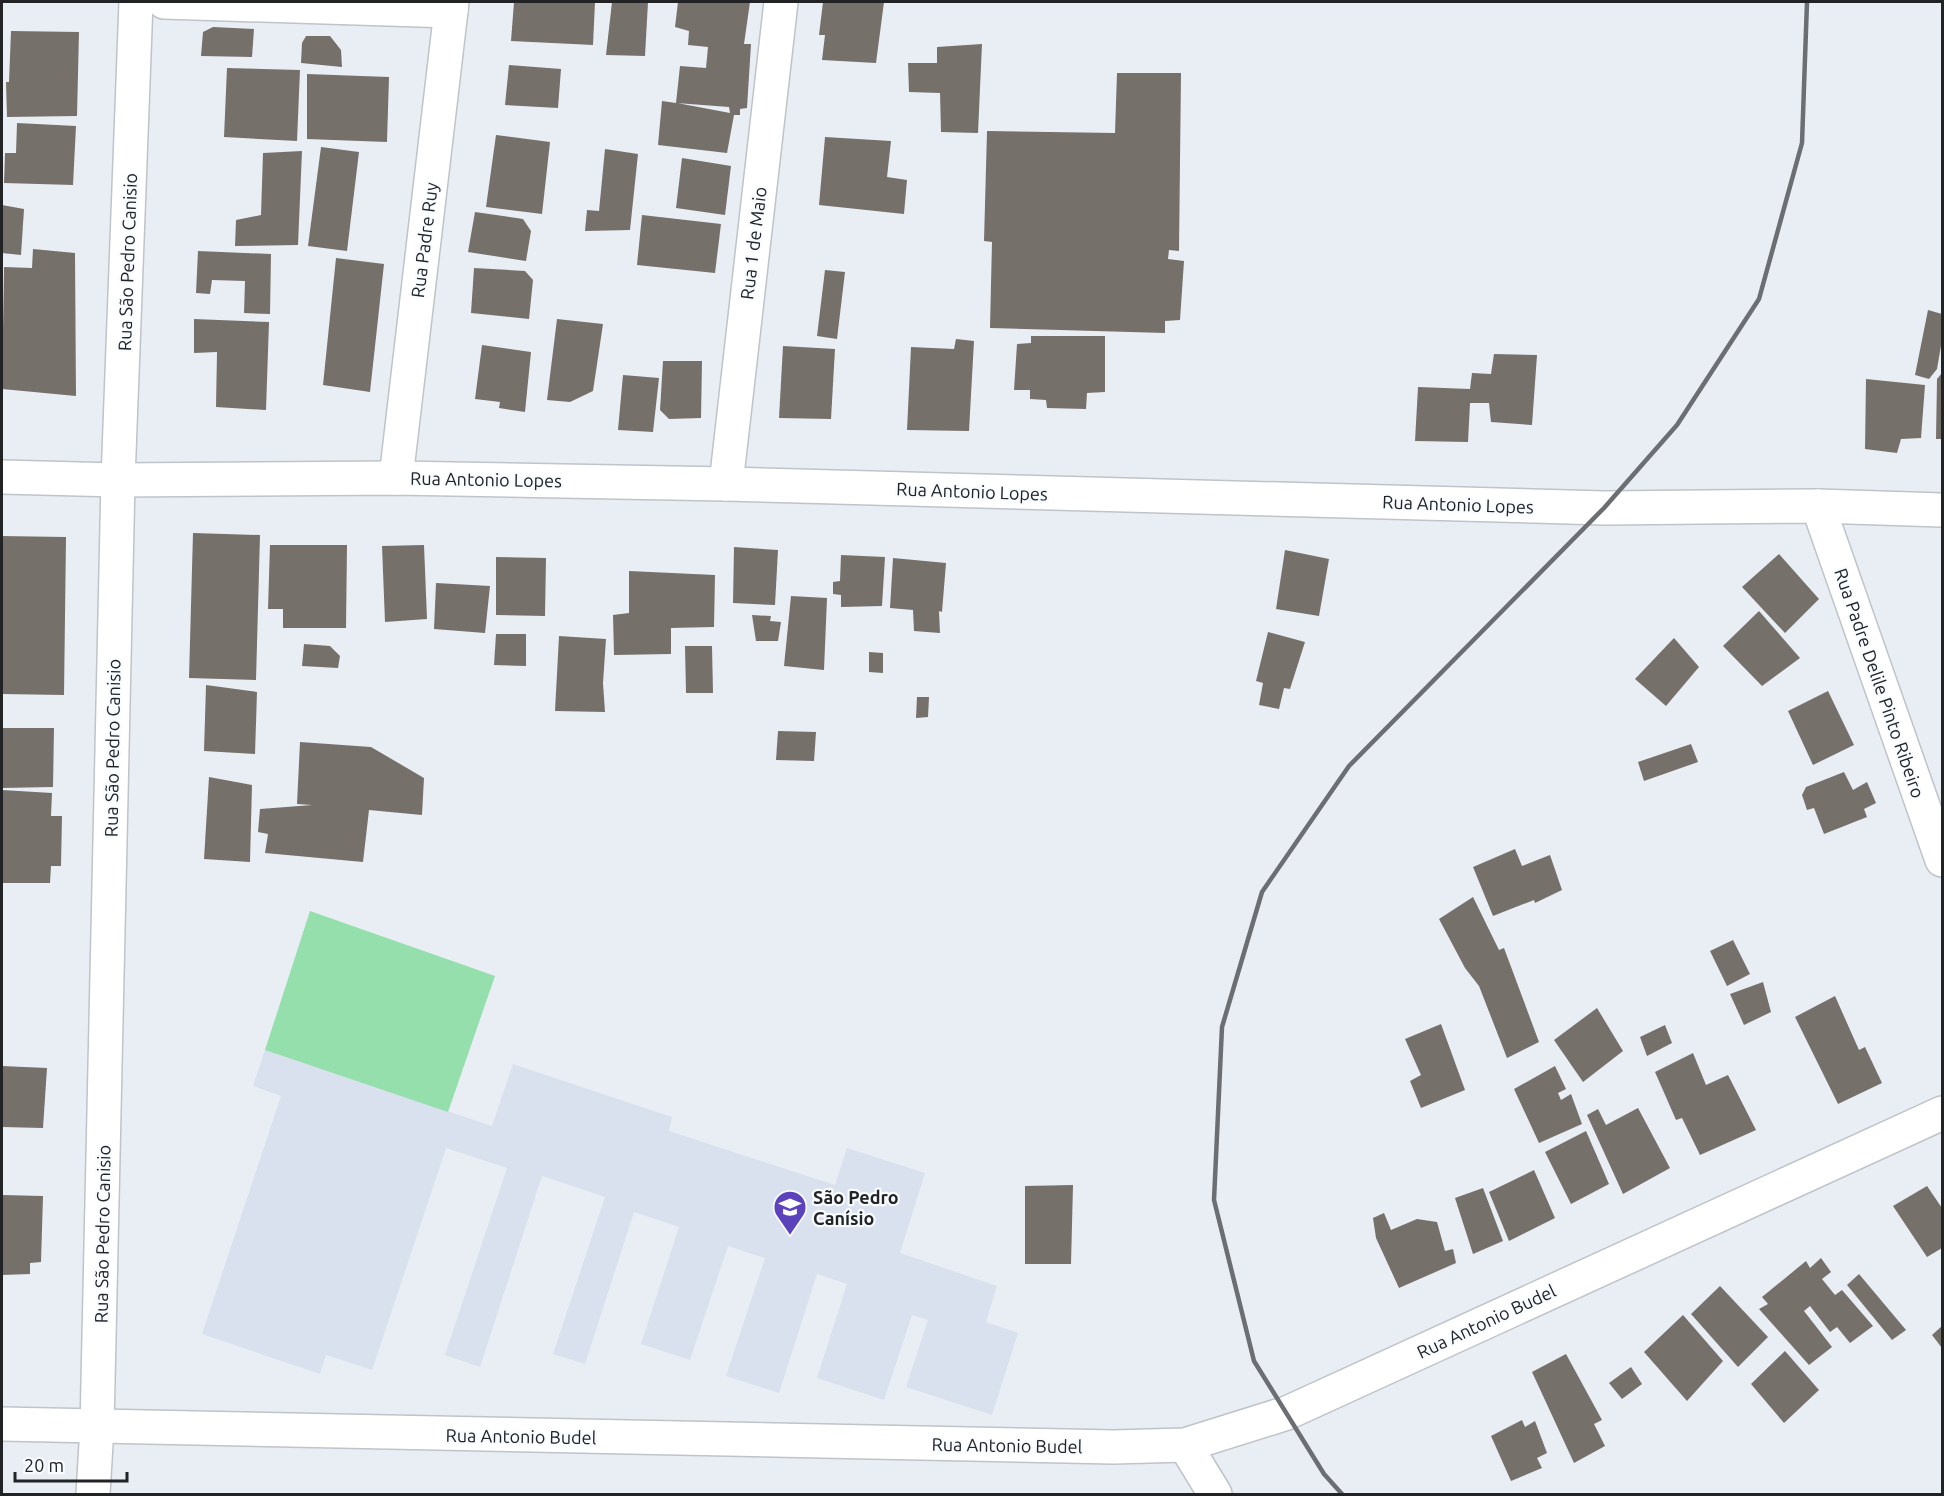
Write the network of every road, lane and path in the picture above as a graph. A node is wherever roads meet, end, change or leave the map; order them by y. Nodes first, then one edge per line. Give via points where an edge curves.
1 (136, 2) edge
2 (164, 2) edge
3 (781, 2) edge
4 (451, 6) edge
5 (2, 477) edge
6 (396, 478) junction
7 (118, 480) junction
8 (726, 484) junction
9 (1818, 506) junction
10 (1942, 510) edge
11 (1942, 860) edge
12 (1942, 1113) edge
13 (2, 1424) edge
14 (97, 1427) junction
15 (1185, 1445) junction
16 (93, 1494) edge
17 (1215, 1494) edge

1 - 7 street, Rua São Pedro Canisio
2 - 4 street
3 - 8 street, Rua 1 de Maio
4 - 6 street, Rua Padre Ruy
5 - 7 street, Rua Antonio Lopes
6 - 7 street, Rua Antonio Lopes
6 - 8 street, Rua Antonio Lopes
7 - 14 street, Rua São Pedro Canisio
8 - 9 street, Rua Antonio Lopes via 1604,508
9 - 10 street, Rua Antonio Lopes
9 - 11 street, Rua Padre Delile Pinto Ribeiro
12 - 15 street, Rua Antonio Budel via 1287,1413
13 - 14 street, Rua Antonio Budel
14 - 15 street, Rua Antonio Budel via 1102,1447
14 - 16 street, Rua São Pedro Canisio
15 - 17 street

